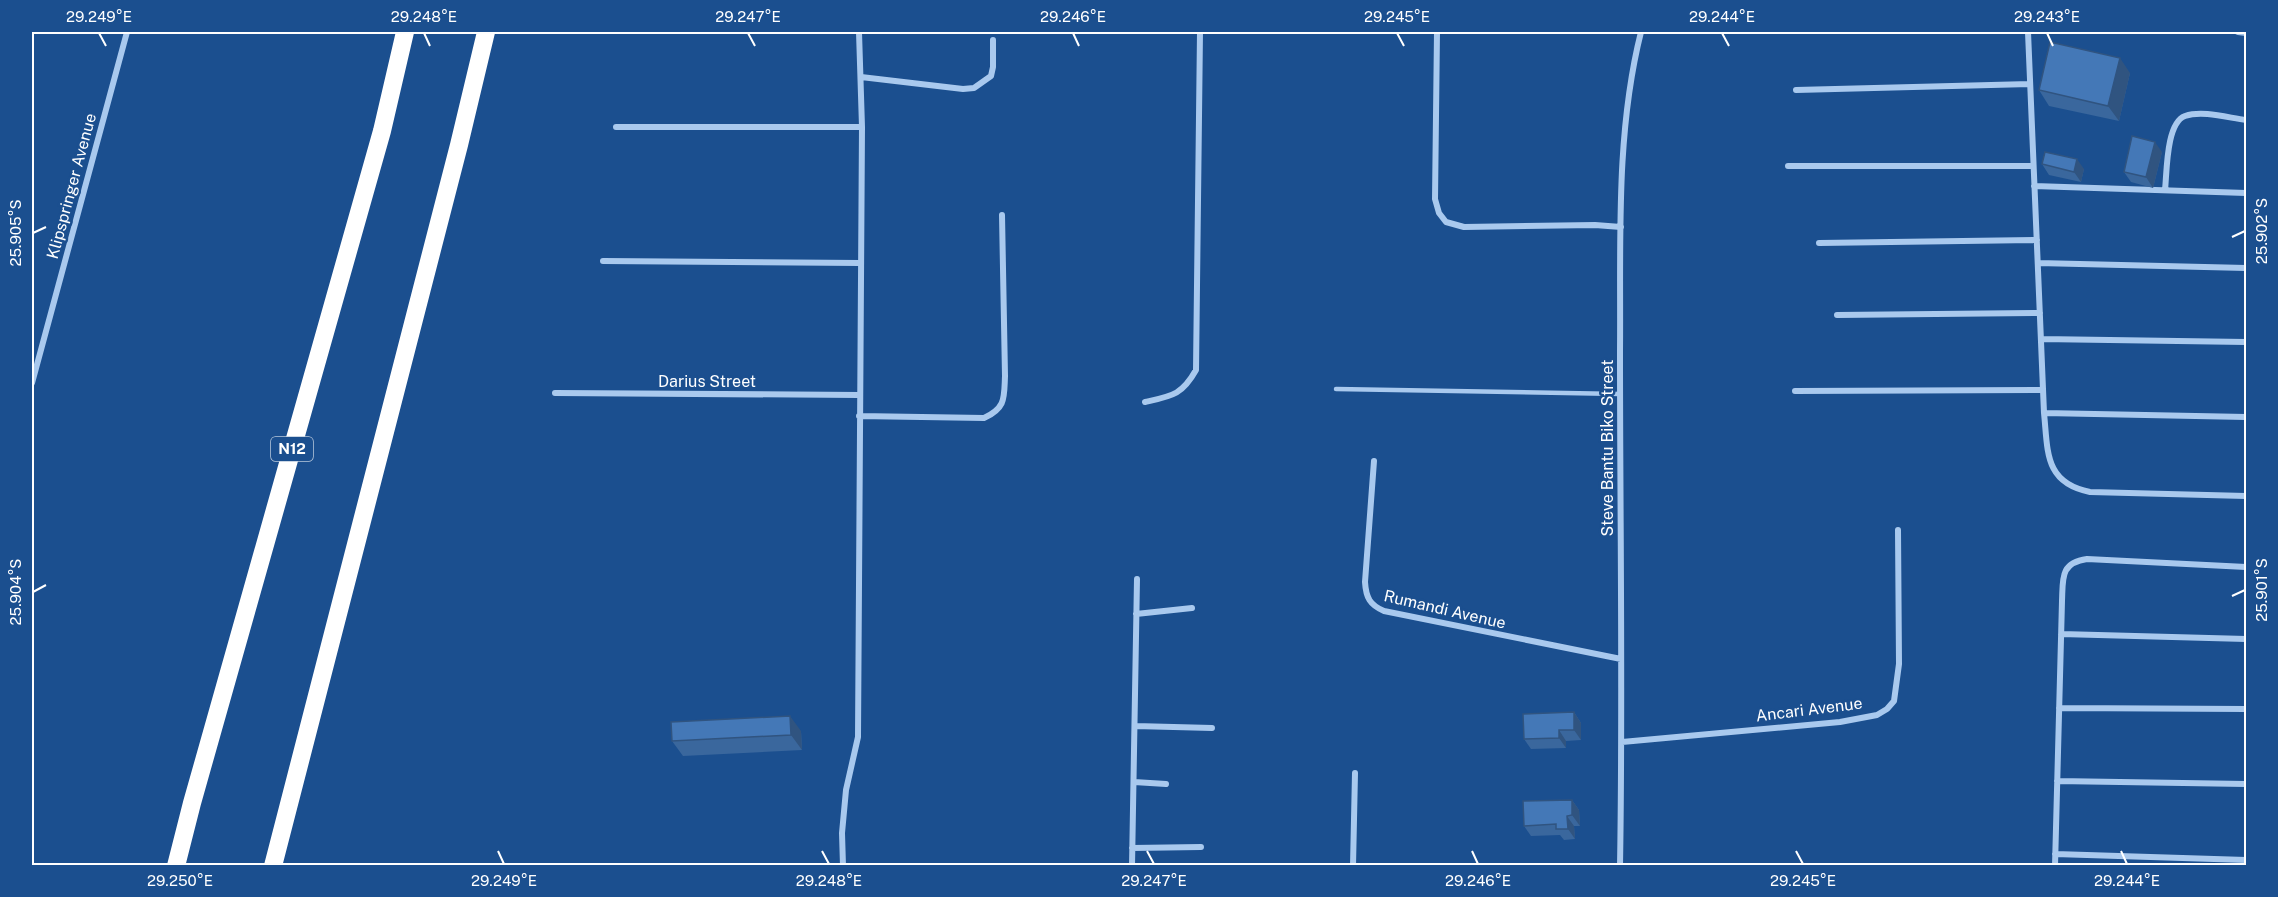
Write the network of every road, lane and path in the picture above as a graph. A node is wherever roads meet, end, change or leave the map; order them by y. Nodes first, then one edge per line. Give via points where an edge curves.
1 (127, 32) edge
2 (405, 32) edge
3 (486, 32) edge
4 (859, 32) edge
5 (1200, 32) edge
6 (1437, 32) edge
7 (1641, 32) edge
8 (2028, 32) edge
9 (2238, 32) edge
10 (2247, 33) edge
11 (993, 40) dead end
12 (861, 77) junction
13 (2030, 84) junction
14 (1796, 90) dead end
15 (2247, 120) edge
16 (616, 127) dead end
17 (862, 127) junction
18 (1788, 166) dead end
19 (2033, 166) junction
20 (2034, 186) junction
21 (2165, 190) junction
22 (2247, 193) edge
23 (1002, 214) dead end
24 (1621, 227) junction
25 (2037, 240) junction
26 (1819, 243) dead end
27 (603, 261) dead end
28 (860, 263) junction
29 (2038, 263) junction
30 (2247, 268) edge
31 (2040, 313) junction
32 (1837, 315) dead end
33 (2041, 339) junction
34 (2247, 342) edge
35 (32, 383) edge
36 (1336, 389) dead end
37 (2043, 390) junction
38 (1794, 391) dead end
39 (555, 393) dead end
40 (1620, 394) junction
41 (859, 395) junction
42 (1145, 402) dead end
43 (2044, 412) junction
44 (859, 416) junction
45 (2247, 417) edge
46 (1374, 461) dead end
47 (2247, 496) edge
48 (1898, 530) dead end
49 (2247, 567) edge
50 (1137, 579) dead end
51 (1192, 608) dead end
52 (1136, 614) junction
53 (2061, 634) junction
54 (2247, 639) edge
55 (1621, 659) junction
56 (2059, 708) junction
57 (2247, 709) edge
58 (1134, 726) junction
59 (1212, 728) dead end
60 (1622, 742) junction
61 (1355, 773) dead end
62 (2057, 781) junction
63 (1134, 782) junction
64 (1166, 784) dead end
65 (2247, 784) edge
66 (1201, 847) dead end
67 (1132, 848) junction
68 (2055, 854) junction
69 (2247, 860) edge
70 (176, 866) edge
71 (273, 866) edge
72 (843, 866) edge
73 (1132, 866) edge
74 (1353, 866) edge
75 (1620, 866) edge
76 (2055, 866) edge

1 - 35 street, Klipspringer Avenue
2 - 70 highway, N12 via 382,131
3 - 71 highway
4 - 12 street
5 - 42 street via 1196,370 1176,395
6 - 24 street via 1435,199 1446,222 1464,227
7 - 24 street, Steve Bantu Biko Street via 1631,71
8 - 13 street
9 - 10 street
11 - 12 street via 991,76 974,88
12 - 17 street
13 - 14 street
13 - 19 street
15 - 21 street via 2196,114 2179,119 2171,138
16 - 17 street
17 - 28 street
18 - 19 street
19 - 20 street
20 - 21 street
20 - 25 street
21 - 22 street
23 - 44 street via 1005,376 1001,406 984,418
24 - 40 street, Steve Bantu Biko Street
25 - 26 street
25 - 29 street
27 - 28 street
28 - 41 street
29 - 30 street
29 - 31 street
31 - 32 street
31 - 33 street
33 - 34 street
33 - 37 street
36 - 40 lane
37 - 38 street
37 - 43 street
39 - 41 street, Darius Street
40 - 55 street, Steve Bantu Biko Street
41 - 44 street
43 - 45 street
43 - 47 street via 2048,447 2057,477 2065,484 2090,492
44 - 72 street via 858,737 846,790
46 - 55 street, Rumandi Avenue via 1365,592 1374,607
48 - 60 street, Ancari Avenue via 1899,664 1894,700 1887,709 1840,722
49 - 53 street via 2087,559 2072,563 2063,579
50 - 52 street
51 - 52 street
52 - 58 street
53 - 54 street
53 - 56 street
55 - 60 street, Steve Bantu Biko Street
56 - 57 street
56 - 62 street
58 - 59 street
58 - 63 street
60 - 75 street, Steve Bantu Biko Street
61 - 74 street
62 - 65 street
62 - 68 street
63 - 64 street
63 - 67 street
66 - 67 street
67 - 73 street
68 - 69 street
68 - 76 street

